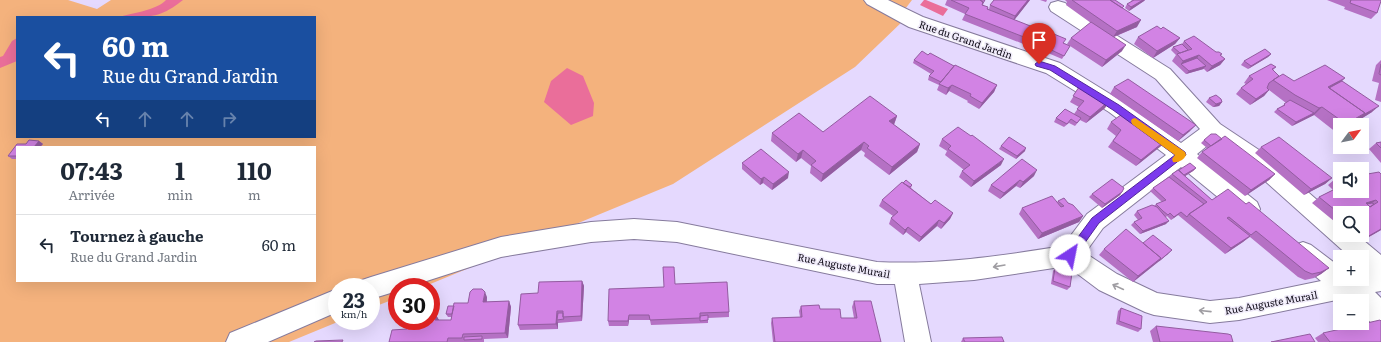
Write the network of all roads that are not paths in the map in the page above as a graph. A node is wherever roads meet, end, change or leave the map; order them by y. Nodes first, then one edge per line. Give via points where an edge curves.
1 (873, 0) edge
2 (1058, 7) dead end
3 (1213, 130) junction
4 (1182, 155) junction
5 (1262, 219) edge
6 (1333, 227) edge
7 (1286, 239) edge
8 (1350, 242) edge
9 (1070, 255) junction
10 (1381, 270) edge
11 (905, 275) junction
12 (1381, 280) edge
13 (380, 285) edge
14 (1352, 287) junction
15 (328, 304) edge
16 (1381, 316) edge
17 (239, 342) edge
18 (918, 342) edge

1 - 4 street, Rue du Grand Jardin via 916,22 1053,68 1116,107
2 - 3 street via 1163,74
3 - 4 street
3 - 6 street via 1254,158
4 - 5 street, Rue du Grand Jardin
4 - 9 street via 1095,221
7 - 14 street via 1330,274
8 - 10 street
9 -> 11 street, Rue Auguste Murail via 977,270
14 -> 9 street, Rue Auguste Murail via 1239,309 1210,312 1154,304 1108,282
11 - 13 street, Rue Auguste Murail via 877,273 677,232 634,228 591,232 501,247
11 - 18 street
12 - 14 street, Rue Auguste Murail
14 - 16 street
15 - 17 street

